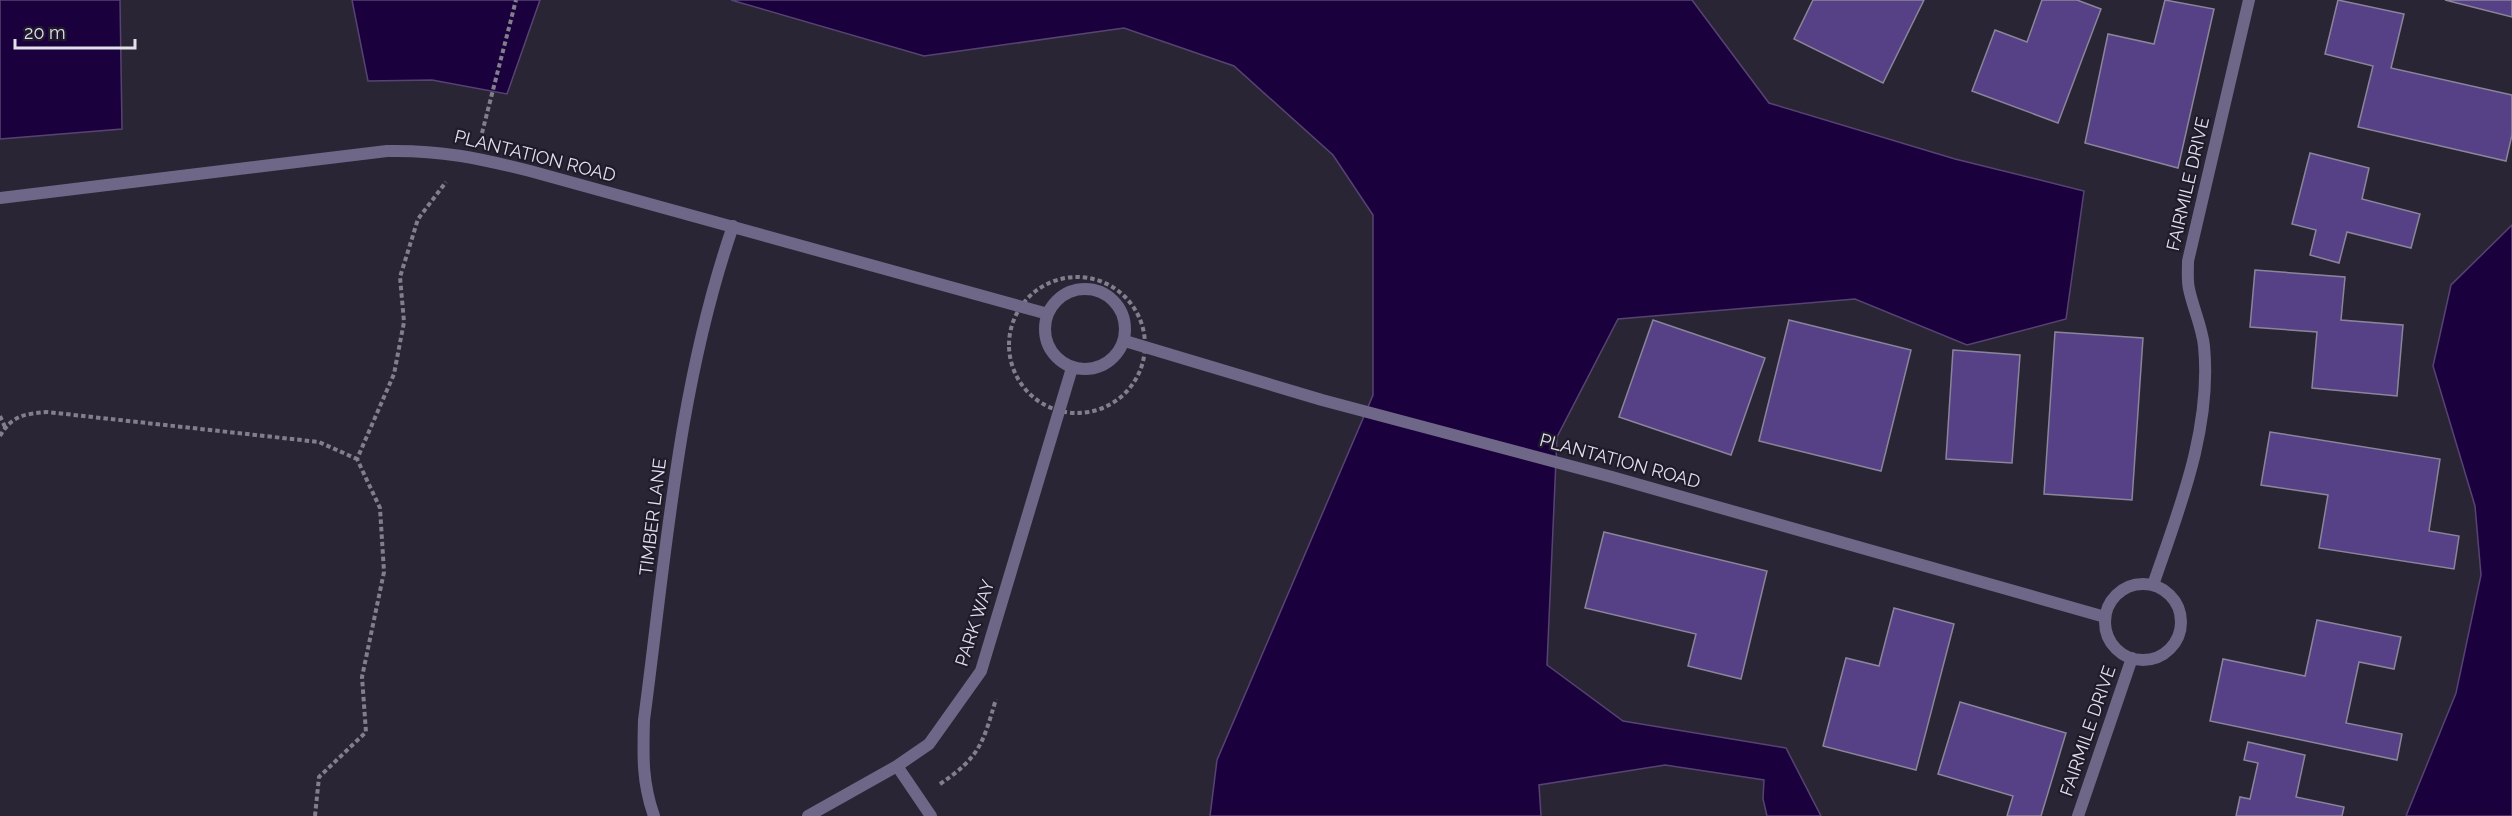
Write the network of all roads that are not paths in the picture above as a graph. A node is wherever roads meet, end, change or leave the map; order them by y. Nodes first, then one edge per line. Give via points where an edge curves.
1 (2249, 0) edge
2 (0, 198) edge
3 (733, 226) junction
4 (1048, 314) junction
5 (1125, 341) junction
6 (1072, 368) junction
7 (2153, 585) junction
8 (2105, 617) junction
9 (2132, 658) junction
10 (897, 766) junction
11 (654, 816) edge
12 (808, 816) edge
13 (931, 816) edge
14 (2078, 816) edge

1 - 7 street, FAIRMILE DRIVE via 2188,261 2188,287 2204,344 2205,382 2196,452
2 - 3 street, PLANTATION ROAD via 387,150 427,150 466,154
3 - 4 street, PLANTATION ROAD
3 - 11 street, TIMBER LANE via 712,287 686,405 645,720 645,790
4 - 5 street via 1069,293 1084,289 1099,292 1122,311
4 - 6 street via 1048,346
5 - 6 street via 1113,359 1094,369
5 - 8 street, PLANTATION ROAD via 1322,400 1612,477
6 - 10 street, PARK WAY via 981,670 929,744
7 - 8 street via 2140,583 2128,587 2109,604
7 - 9 street via 2175,601 2181,626 2174,644 2164,653 2152,659
8 - 9 street via 2111,643
9 - 14 street, FAIRMILE DRIVE
10 - 12 street, PARK WAY
10 - 13 street

